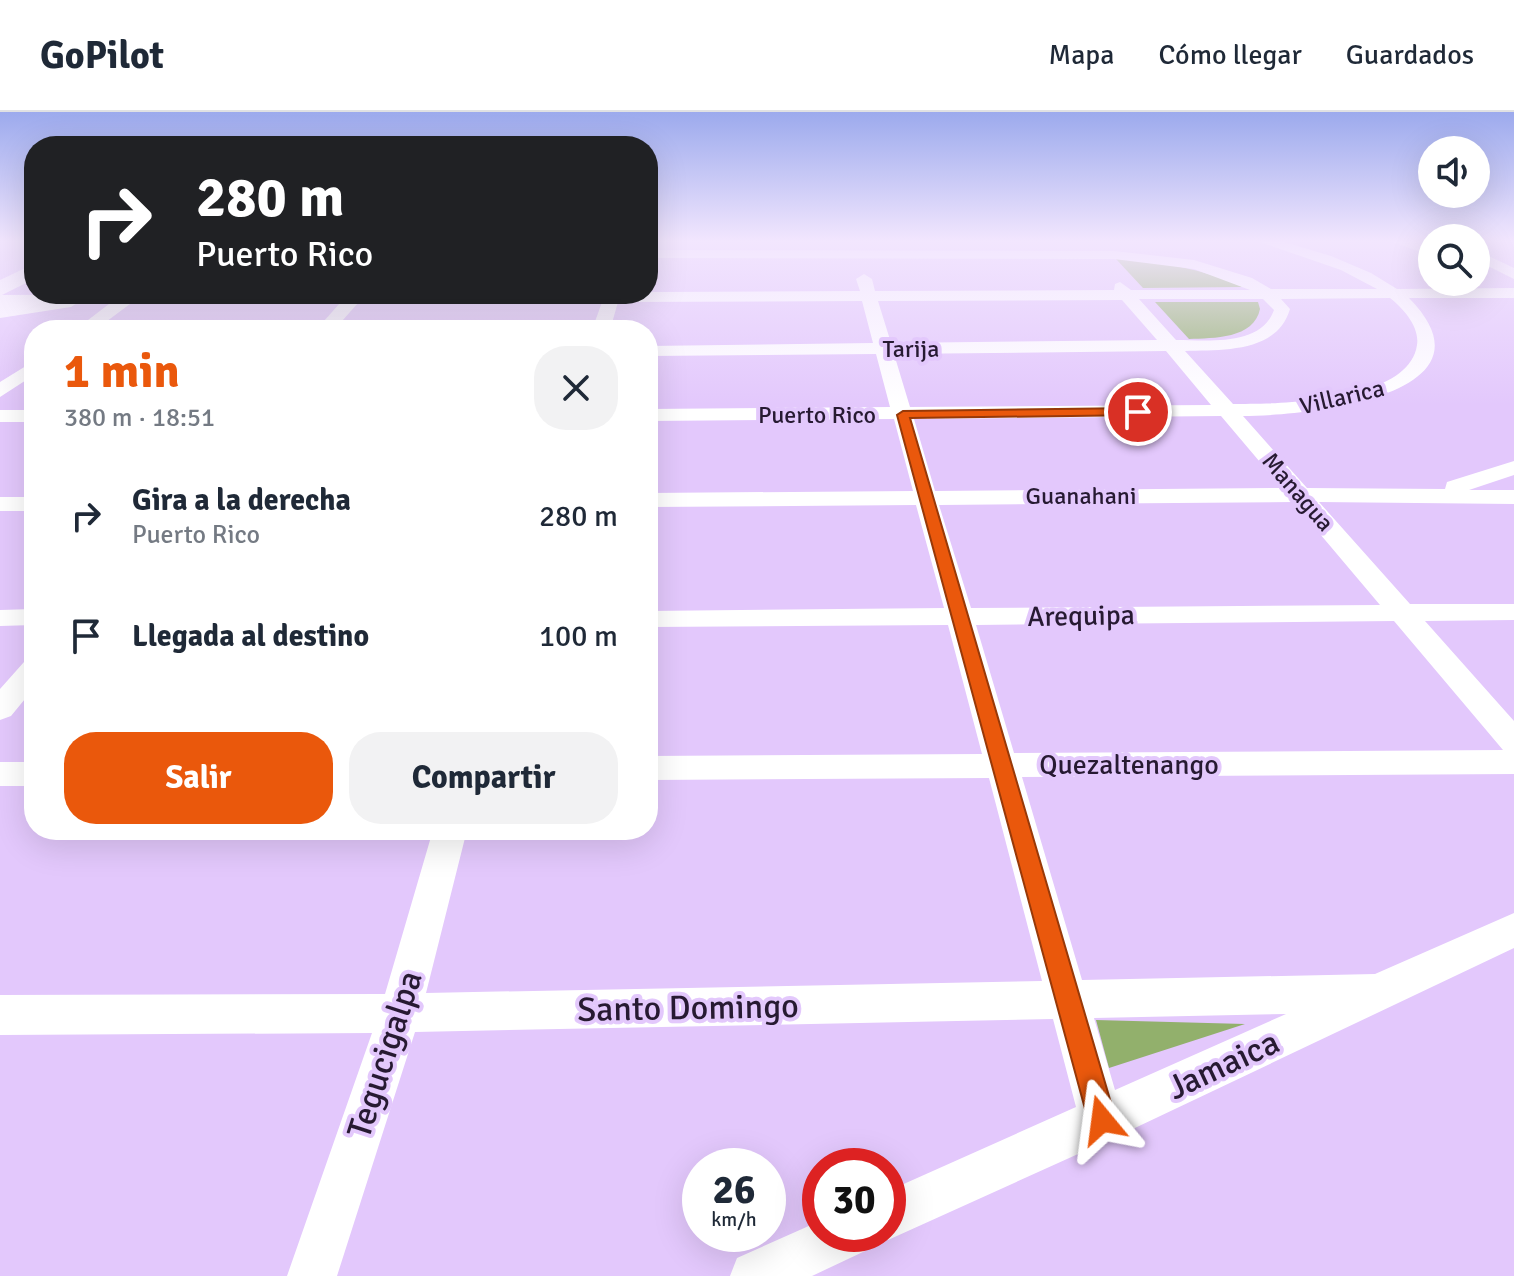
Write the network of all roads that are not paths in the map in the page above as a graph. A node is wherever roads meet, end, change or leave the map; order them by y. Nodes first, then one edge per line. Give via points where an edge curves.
1 (870, 296) edge
2 (1128, 296) edge
3 (1270, 296) edge
4 (1396, 296) edge
5 (24, 299) edge
6 (0, 300) edge
7 (30, 304) edge
8 (119, 304) edge
9 (348, 304) edge
10 (0, 311) edge
11 (98, 320) edge
12 (334, 320) edge
13 (1174, 348) junction
14 (885, 349) junction
15 (658, 351) edge
16 (24, 373) edge
17 (0, 391) edge
18 (1227, 411) junction
19 (658, 415) edge
20 (903, 415) junction
21 (0, 416) edge
22 (24, 416) edge
23 (1514, 468) edge
24 (1302, 495) junction
25 (1403, 495) junction
26 (927, 497) junction
27 (1514, 497) edge
28 (658, 500) edge
29 (0, 504) edge
30 (24, 504) edge
31 (1401, 611) junction
32 (1514, 612) edge
33 (24, 617) edge
34 (960, 617) junction
35 (0, 618) edge
36 (658, 619) edge
37 (24, 681) edge
38 (0, 709) edge
39 (1514, 742) edge
40 (1514, 762) edge
41 (1002, 764) junction
42 (658, 768) edge
43 (0, 774) edge
44 (24, 774) edge
45 (447, 840) edge
46 (1514, 930) edge
47 (1376, 993) junction
48 (1068, 999) junction
49 (400, 1013) junction
50 (0, 1015) edge
51 (1102, 1120) junction
52 (906, 1208) edge
53 (808, 1252) edge
54 (312, 1276) edge
55 (755, 1276) edge

1 - 14 street
2 - 13 street, Managua
3 - 13 street, Tarija via 1282,309 1280,319 1260,337
4 - 18 street, Villarica via 1415,314 1428,345 1415,370 1395,385 1330,405
5 - 6 street
7 - 10 main road
8 - 11 street
9 - 12 street
13 - 14 street, Tarija
13 - 18 street, Managua
14 - 15 street, Tarija
14 - 20 street
16 - 17 street
18 - 20 street, Puerto Rico
18 - 24 street, Managua
19 - 20 street, Puerto Rico
20 - 26 street
21 - 22 street
23 - 25 street via 1463,485
24 - 25 street, Guanahani
24 - 26 street, Guanahani
24 - 31 street, Managua
25 - 27 street, Guanahani
26 - 28 street, Guanahani
26 - 34 street
29 - 30 street
31 - 32 street, Arequipa
31 - 34 street, Arequipa
31 - 39 street, Managua
33 - 35 street
34 - 36 street, Arequipa
34 - 41 street
37 - 38 street
40 - 41 street, Quezaltenango
41 - 42 street, Quezaltenango
41 - 48 street
43 - 44 street
45 - 49 street, Tegucigalpa
46 - 47 street, Jamaica
47 - 48 street, Santo Domingo
47 - 51 street, Jamaica
48 - 49 street, Santo Domingo
48 - 51 street
49 - 50 street, Santo Domingo
49 - 54 street, Tegucigalpa
51 - 52 street, Jamaica
53 - 55 street

